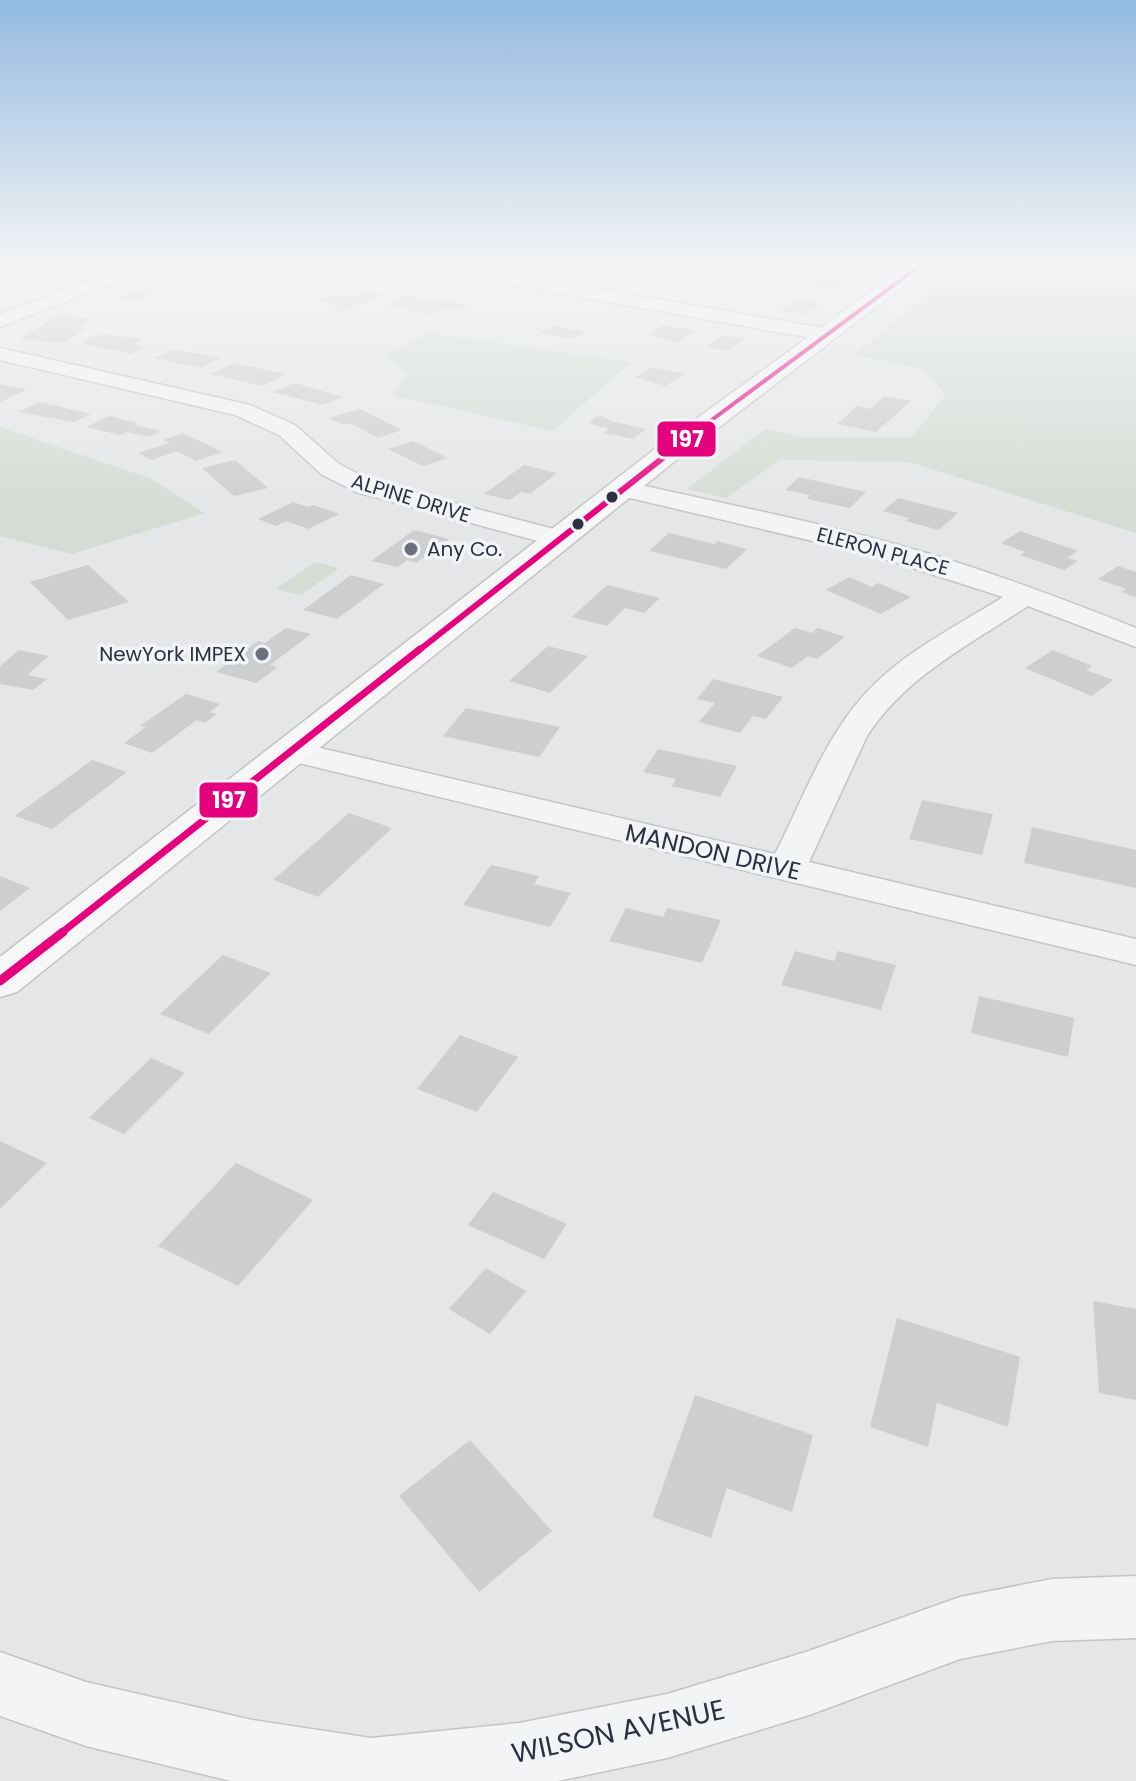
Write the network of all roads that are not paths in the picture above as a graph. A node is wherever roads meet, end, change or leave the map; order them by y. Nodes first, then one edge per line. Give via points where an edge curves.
1 (811, 348) edge
2 (0, 354) edge
3 (622, 489) junction
4 (560, 539) junction
5 (1025, 595) junction
6 (1136, 638) edge
7 (290, 751) junction
8 (787, 869) junction
9 (1136, 952) edge
10 (0, 981) edge
11 (1136, 1607) edge
12 (0, 1684) edge

1 - 3 main road
2 - 4 street, ALPINE DRIVE via 242,410 287,430 330,469 365,487
3 - 4 main road
3 - 5 street, ELERON PLACE via 874,547
4 - 7 main road
5 - 6 street, ELERON PLACE
5 - 8 street via 913,667 867,711
7 - 8 street, MANDON DRIVE
7 - 10 main road
8 - 9 street, MANDON DRIVE
11 - 12 street, WILSON AVENUE via 1052,1610 960,1628 809,1683 667,1726 519,1756 371,1771 252,1753 86,1714

